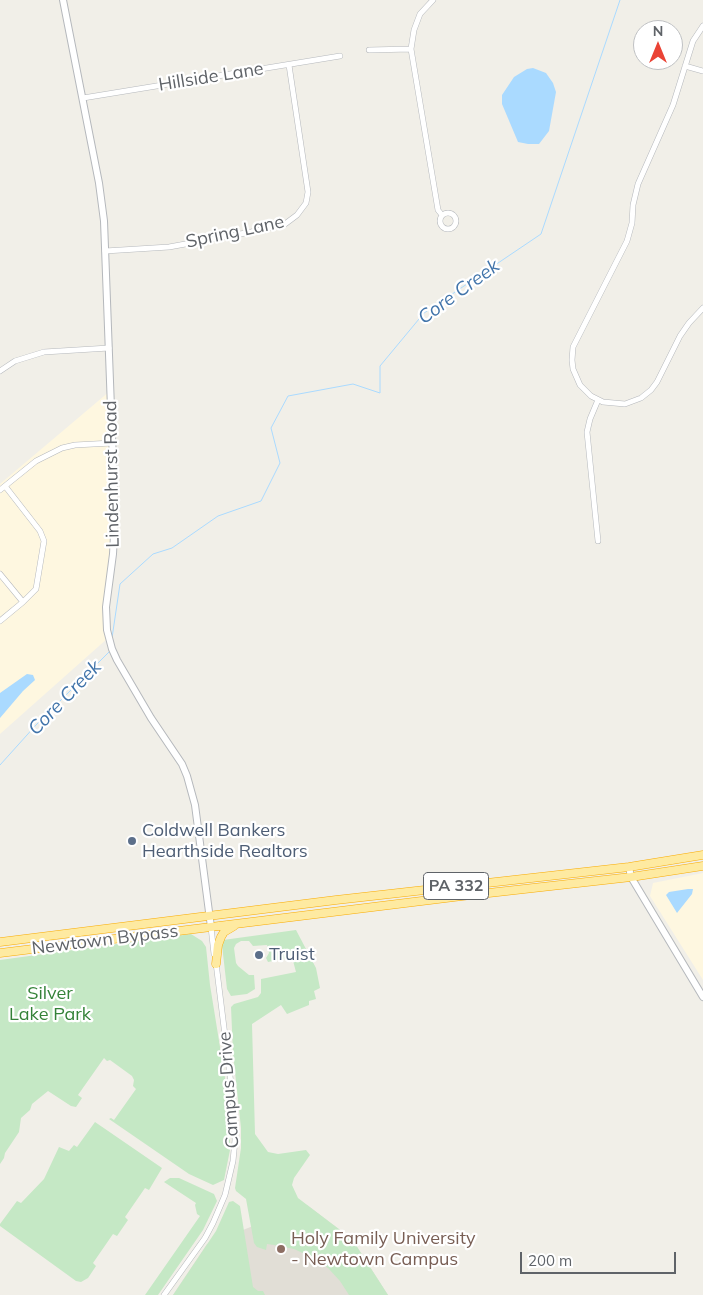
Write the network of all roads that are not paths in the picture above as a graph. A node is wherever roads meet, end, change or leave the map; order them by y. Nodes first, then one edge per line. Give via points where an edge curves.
1 (63, 0) edge
2 (433, 0) edge
3 (703, 26) edge
4 (412, 49) junction
5 (369, 50) dead end
6 (340, 56) dead end
7 (289, 64) junction
8 (686, 66) junction
9 (703, 71) edge
10 (82, 98) junction
11 (442, 215) dead end
12 (105, 251) junction
13 (703, 308) edge
14 (108, 348) junction
15 (0, 371) edge
16 (598, 400) junction
17 (112, 443) junction
18 (2, 488) edge
19 (598, 541) dead end
20 (0, 574) edge
21 (23, 602) junction
22 (0, 621) edge
23 (703, 855) edge
24 (703, 866) edge
25 (629, 867) junction
26 (631, 877) junction
27 (210, 916) junction
28 (237, 924) junction
29 (211, 927) junction
30 (0, 942) edge
31 (0, 954) edge
32 (216, 964) junction
33 (703, 997) edge
34 (164, 1295) edge

1 - 10 street, Lindenhurst Road
2 - 4 street via 420,14
3 - 8 street via 695,36
4 - 5 street
4 - 11 street via 438,210
6 - 7 street, Hillside Lane
7 - 10 street, Hillside Lane
7 - 12 street, Spring Lane via 308,192 306,203 297,215 285,224 252,232 169,247
8 - 9 street
8 - 16 street via 674,105 636,191 627,241 573,347 576,378 585,392
10 - 12 street, Lindenhurst Road via 99,183
12 - 14 street, Lindenhurst Road
13 - 16 street via 689,323 651,390 625,404
14 - 15 street via 44,352 15,361
14 - 17 street, Lindenhurst Road
16 - 19 street via 587,432
17 - 18 street via 62,448 36,461
17 - 27 street, Lindenhurst Road via 115,536 106,607 108,638 187,776 195,805
18 - 21 street via 40,531 44,541 36,589
20 - 21 street
21 - 22 street
23 - 25 highway, PA 332
24 - 26 highway, PA 332
25 - 26 street
25 - 27 highway, PA 332
26 - 28 highway, PA 332
26 - 33 street
27 - 29 street, Lindenhurst Road
27 - 30 highway, Newtown Bypass / PA 332
28 - 29 highway, PA 332
28 - 32 highway via 221,937
29 - 31 highway, Newtown Bypass / PA 332
29 - 32 street, Campus Drive
32 - 34 street, Campus Drive via 233,1100 233,1161 214,1223

